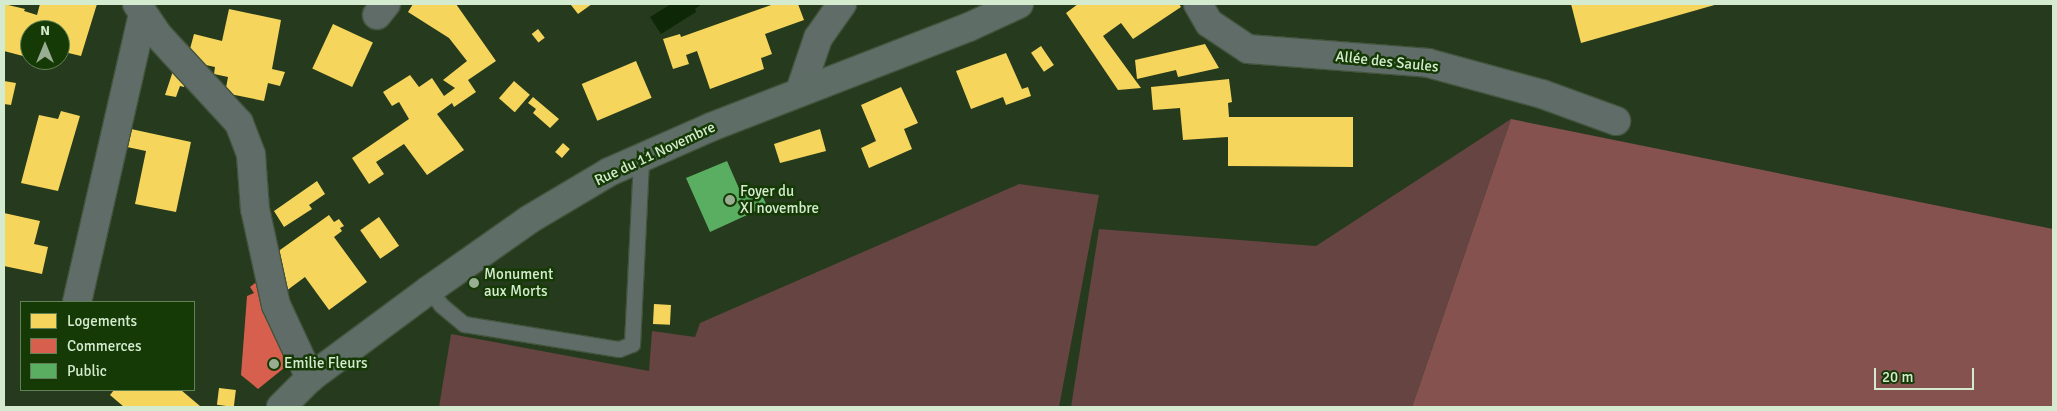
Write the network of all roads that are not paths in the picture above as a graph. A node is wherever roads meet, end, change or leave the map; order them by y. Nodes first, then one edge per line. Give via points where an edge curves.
1 (842, 4) edge
2 (1019, 4) edge
3 (1198, 4) edge
4 (140, 8) edge
5 (800, 91) junction
6 (1616, 121) dead end
7 (641, 158) junction
8 (428, 290) junction
9 (77, 301) edge
10 (310, 378) junction
11 (281, 407) edge

1 - 5 street via 818,38
2 - 5 street, Rue du 11 Novembre via 969,27
3 - 6 street, Allée des Saules via 1209,23 1248,49 1428,63 1542,94
4 - 9 street
4 - 10 street via 157,34 239,123 251,155 255,208 276,305
5 - 7 street, Rue du 11 Novembre
7 - 8 street, Rue du 11 Novembre via 609,172 530,219
7 - 8 lane via 632,344 619,349 464,324
8 - 10 street, Rue du 11 Novembre
10 - 11 street, Rue du 11 Novembre

